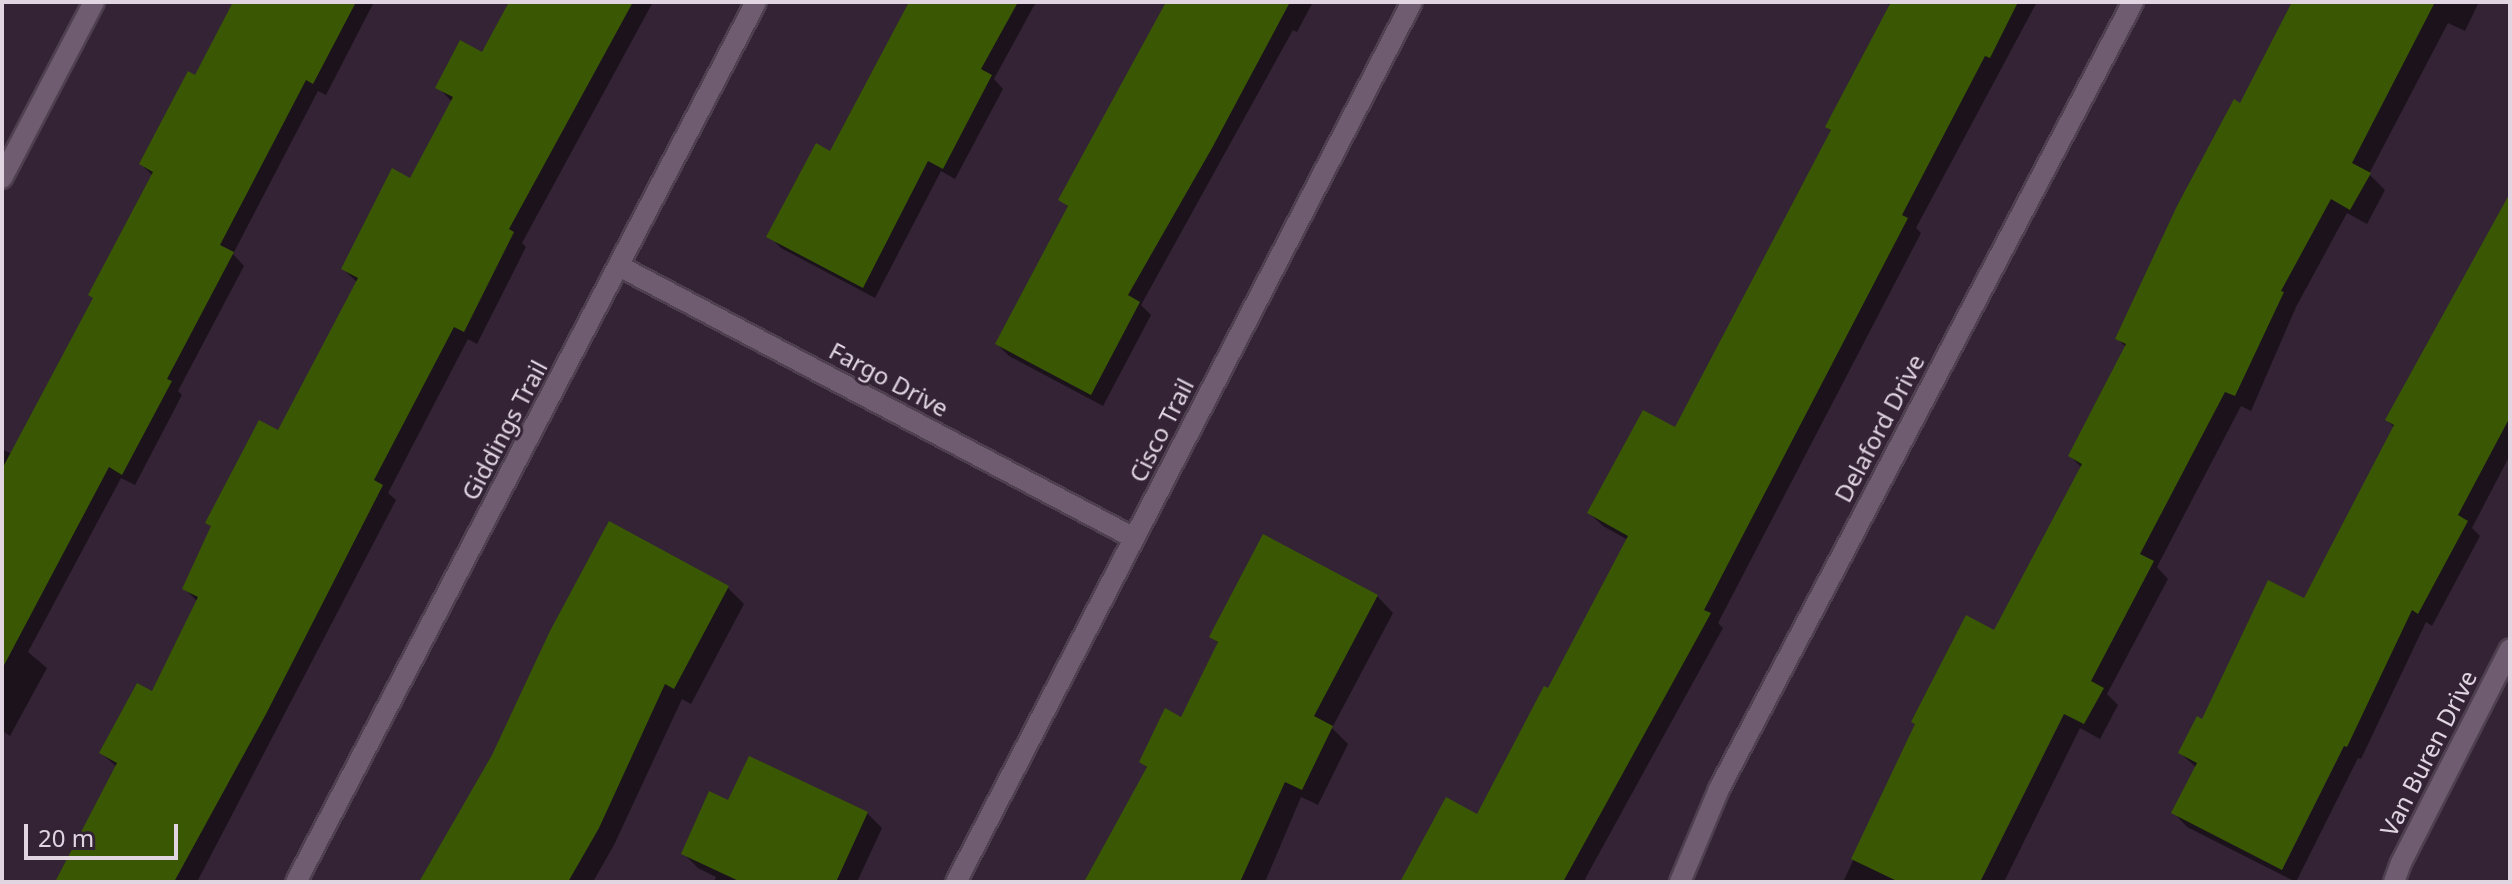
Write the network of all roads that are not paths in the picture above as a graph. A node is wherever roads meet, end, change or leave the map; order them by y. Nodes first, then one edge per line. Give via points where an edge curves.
1 (94, 2) edge
2 (756, 2) edge
3 (1412, 2) edge
4 (2133, 2) edge
5 (2, 178) edge
6 (619, 266) junction
7 (1134, 538) junction
8 (2510, 649) edge
9 (296, 882) edge
10 (956, 882) edge
11 (1680, 882) edge
12 (2394, 882) edge

1 - 5 street
2 - 6 street, Giddings Trail
3 - 7 street, Cisco Trail
4 - 11 street, Delaford Drive via 1719,789
6 - 7 street, Fargo Drive
6 - 9 street, Giddings Trail
7 - 10 street, Cisco Trail
8 - 12 street, Van Buren Drive

